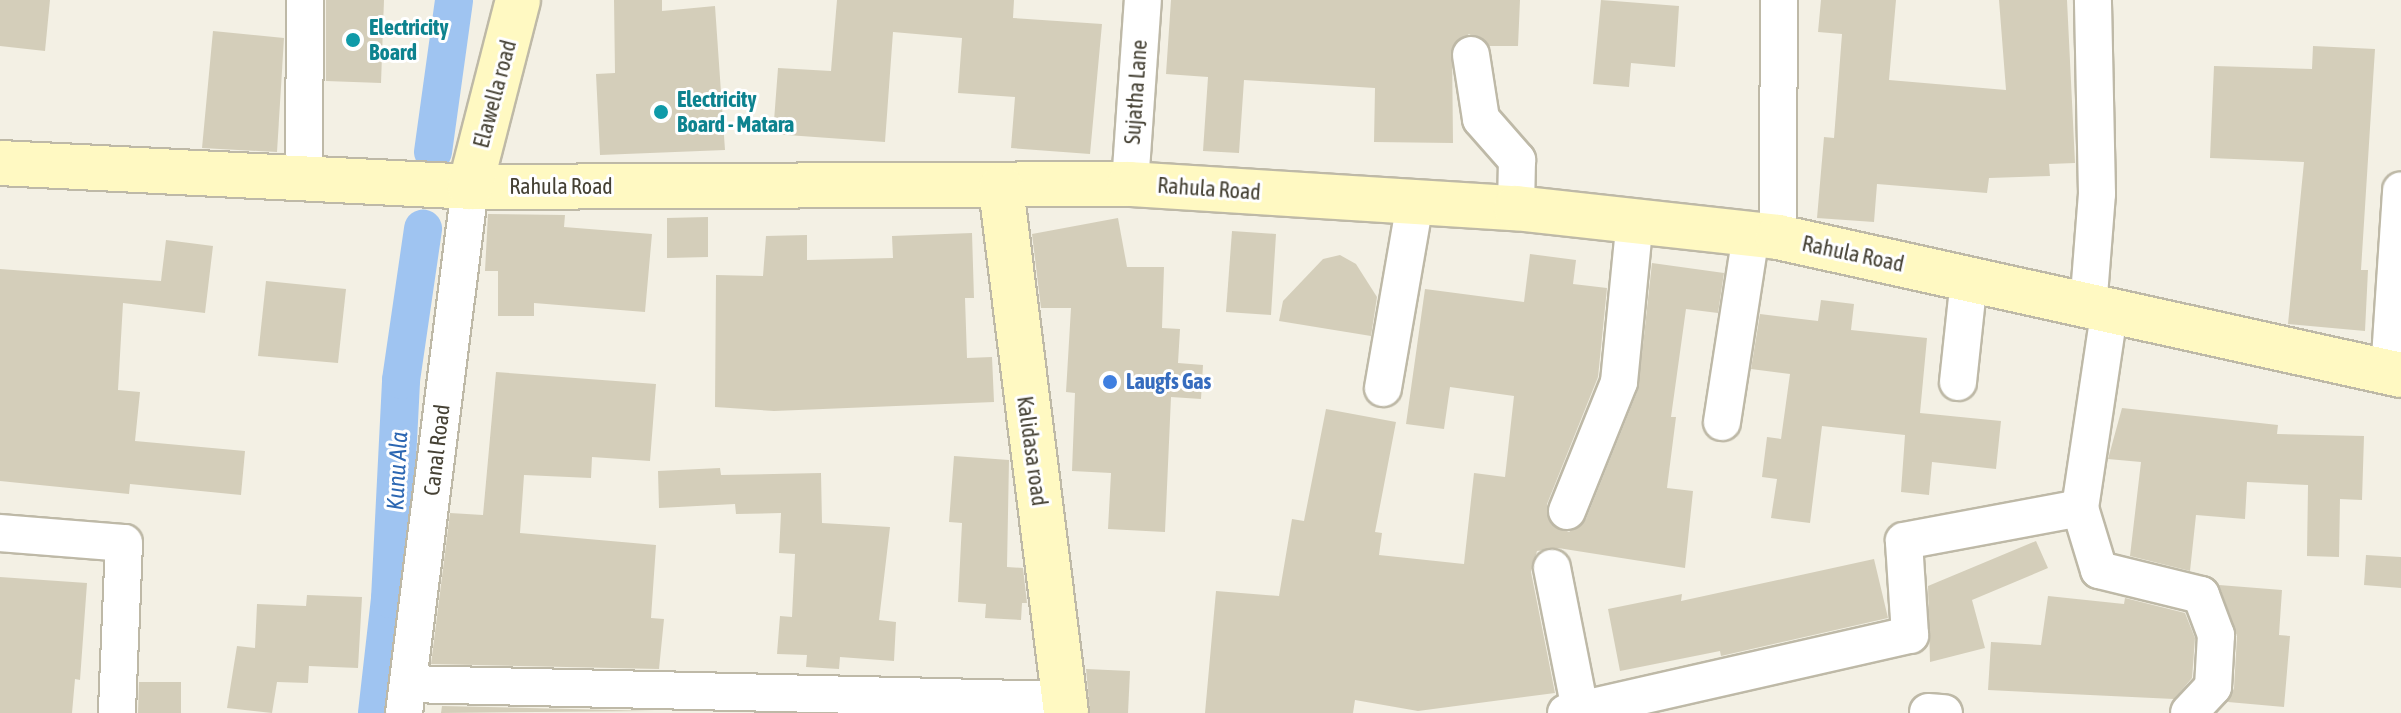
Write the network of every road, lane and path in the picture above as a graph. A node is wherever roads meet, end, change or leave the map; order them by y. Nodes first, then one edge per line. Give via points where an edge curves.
1 (305, 0) edge
2 (518, 0) edge
3 (1143, 0) edge
4 (1779, 0) edge
5 (2093, 0) edge
6 (1471, 55) dead end
7 (0, 163) edge
8 (304, 179) junction
9 (1130, 184) junction
10 (470, 187) junction
11 (1001, 188) junction
12 (2401, 190) edge
13 (1415, 202) junction
14 (1516, 208) junction
15 (1635, 219) junction
16 (1765, 236) junction
17 (1969, 279) junction
18 (2098, 311) junction
19 (2395, 374) edge
20 (1958, 382) dead end
21 (1383, 388) dead end
22 (1722, 422) dead end
23 (2080, 508) junction
24 (1567, 511) dead end
25 (0, 533) edge
26 (1552, 568) dead end
27 (406, 698) edge
28 (1065, 706) edge
29 (1573, 711) edge
30 (1928, 712) edge
31 (117, 713) edge
32 (1944, 713) edge
33 (2189, 713) edge

1 - 8 street
2 - 10 main road, Elawella road
3 - 9 street, Sujatha Lane
4 - 16 street
5 - 18 street
6 - 14 street via 1481,119 1517,160
7 - 8 main road, Rahula Road
8 - 10 main road, Rahula Road
9 - 11 main road, Rahula Road
9 - 13 main road, Rahula Road
10 - 11 main road, Rahula Road
10 - 27 street, Canal Road
11 - 28 main road, Kalidasa road
12 - 19 street
13 - 14 main road, Rahula Road
13 - 21 street
14 - 15 main road, Rahula Road
15 - 16 main road, Rahula Road
15 - 24 street via 1619,382
16 - 17 main road, Rahula Road
16 - 22 street
17 - 18 main road, Rahula Road
17 - 20 street
18 - 19 main road, Rahula Road
18 - 23 street
23 - 29 street via 1904,541 1910,635
23 - 33 street via 2099,570 2201,595 2216,635 2213,687
25 - 31 street via 124,543
26 - 29 street
27 - 28 street
30 - 32 street

